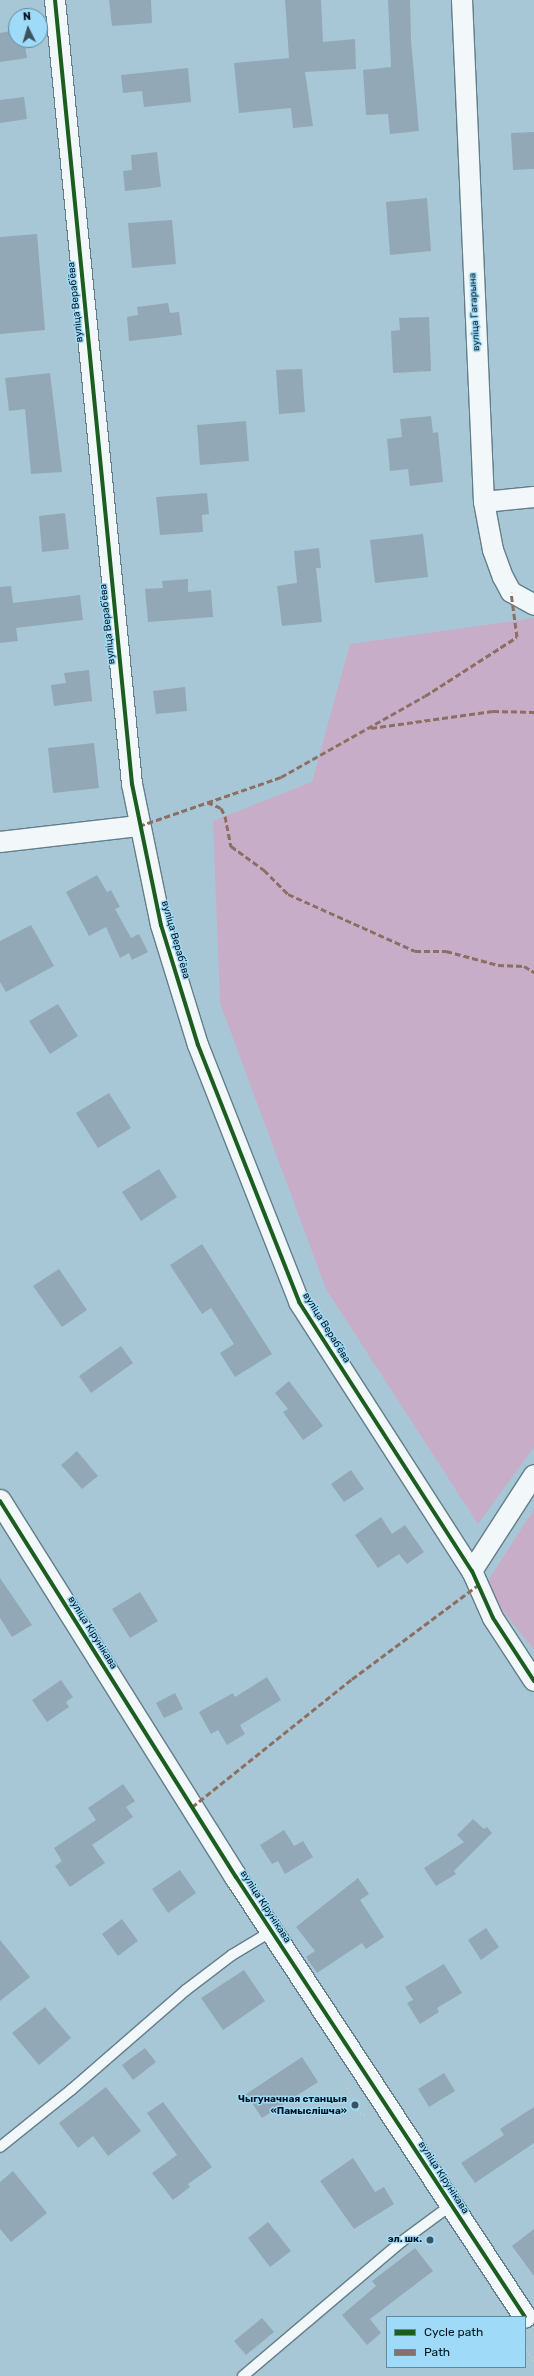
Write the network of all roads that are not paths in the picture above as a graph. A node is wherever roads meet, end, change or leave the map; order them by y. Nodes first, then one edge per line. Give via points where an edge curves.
1 (54, 0) edge
2 (462, 0) edge
3 (534, 497) edge
4 (484, 502) junction
5 (534, 605) edge
6 (139, 826) junction
7 (0, 842) edge
8 (534, 1475) edge
9 (0, 1501) edge
10 (472, 1571) junction
11 (534, 1682) edge
12 (272, 1931) junction
13 (0, 2147) edge
14 (451, 2205) junction
15 (524, 2316) edge
16 (526, 2319) edge
17 (534, 2331) edge
18 (243, 2376) edge

1 - 6 street, вуліца Верабʼёва via 128,745
2 - 4 street, вуліца Гагарына
3 - 4 street
4 - 5 street, вуліца Гагарына via 493,550 503,577 511,592
6 - 7 street
6 - 10 street, вуліца Верабʼёва via 161,925 198,1045 299,1302
8 - 10 street
9 - 12 street, вуліца Кірунікава
10 - 11 street, вуліца Верабʼёва via 493,1618
12 - 13 lane via 232,1955 186,1990 72,2090
12 - 14 street, вуліца Кірунікава
14 - 15 street, вуліца Кірунікава
14 - 18 lane via 401,2242
16 - 17 street, вуліца Кірунікава

